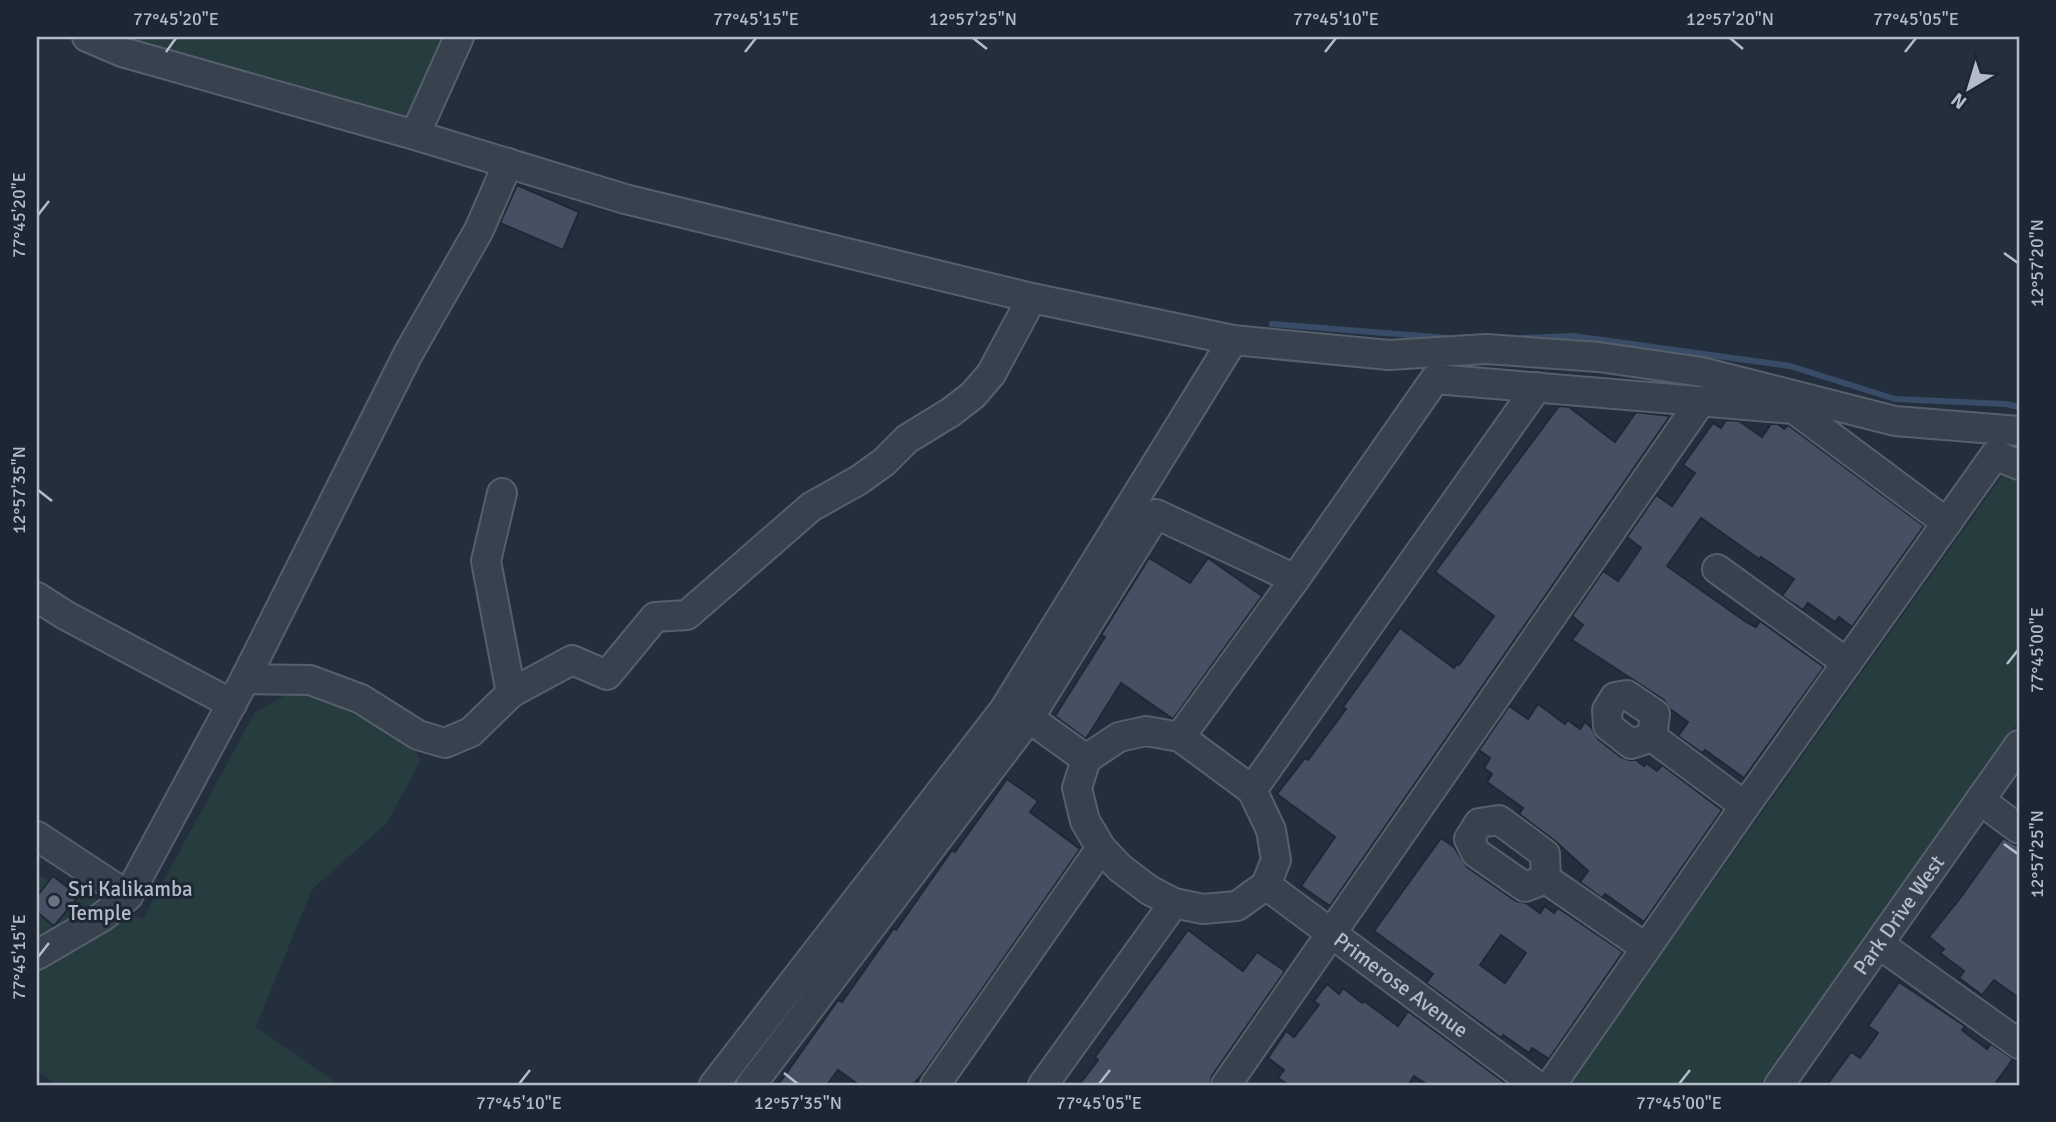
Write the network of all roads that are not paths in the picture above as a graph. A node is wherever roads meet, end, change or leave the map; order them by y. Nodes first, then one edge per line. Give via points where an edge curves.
1 (87, 37) edge
2 (459, 37) edge
3 (415, 135) junction
4 (508, 163) junction
5 (1032, 298) junction
6 (1233, 341) junction
7 (1537, 387) junction
8 (1701, 401) junction
9 (2019, 431) edge
10 (2019, 465) edge
11 (502, 493) dead end
12 (1947, 523) junction
13 (1717, 569) dead end
14 (1295, 579) junction
15 (37, 597) edge
16 (1847, 663) junction
17 (245, 679) junction
18 (511, 693) junction
19 (232, 704) junction
20 (1029, 718) junction
21 (1180, 737) junction
22 (1652, 737) dead end
23 (2019, 745) edge
24 (1086, 759) junction
25 (1252, 790) junction
26 (1980, 800) junction
27 (1745, 806) junction
28 (2019, 829) edge
29 (37, 836) edge
30 (1101, 848) junction
31 (1546, 879) dead end
32 (1266, 885) junction
33 (128, 897) junction
34 (1174, 903) junction
35 (1331, 934) junction
36 (1878, 944) junction
37 (1646, 948) junction
38 (37, 955) edge
39 (2019, 1044) edge
40 (714, 1085) edge
41 (751, 1085) edge
42 (935, 1085) edge
43 (1043, 1085) edge
44 (1226, 1085) edge
45 (1536, 1085) edge
46 (1551, 1085) edge
47 (1779, 1085) edge

1 - 3 street via 122,52
2 - 3 street
3 - 4 street
4 - 5 street via 625,199
4 - 17 street via 479,230 408,354
5 - 6 street
5 - 18 street via 991,374 973,395 907,439 884,463 811,507 687,615 655,617 607,675 572,660
6 - 9 street via 1389,355 1486,349 1599,357 1702,372 1895,421
6 - 40 street via 1004,710
7 - 8 street
7 - 14 street via 1435,379
7 - 25 street
8 - 12 street via 1794,409
8 - 35 street
10 - 12 street via 1995,455
11 - 18 street via 486,561
12 - 16 street
13 - 16 street
14 - 20 street via 1156,514
14 - 21 street
15 - 19 street
16 - 27 street
17 - 18 street via 310,680 361,699 418,735 445,743 471,732
17 - 19 street
19 - 33 street
20 - 24 street
20 - 41 street
21 - 24 street via 1146,731 1119,737
21 - 25 street
22 - 27 street
23 - 26 street, Park Drive West
24 - 30 street via 1077,788 1086,821
25 - 32 street via 1271,830 1276,860
26 - 28 street
26 - 36 street, Park Drive West
27 - 37 street
29 - 33 street
30 - 34 street via 1142,885
30 - 42 street
31 - 37 street
32 - 34 street via 1237,906 1203,909
32 - 35 street, Primerose Avenue
33 - 38 street
34 - 43 street
35 - 44 street
35 - 45 street, Primerose Avenue
36 - 39 street
36 - 47 street, Park Drive West
37 - 46 street

